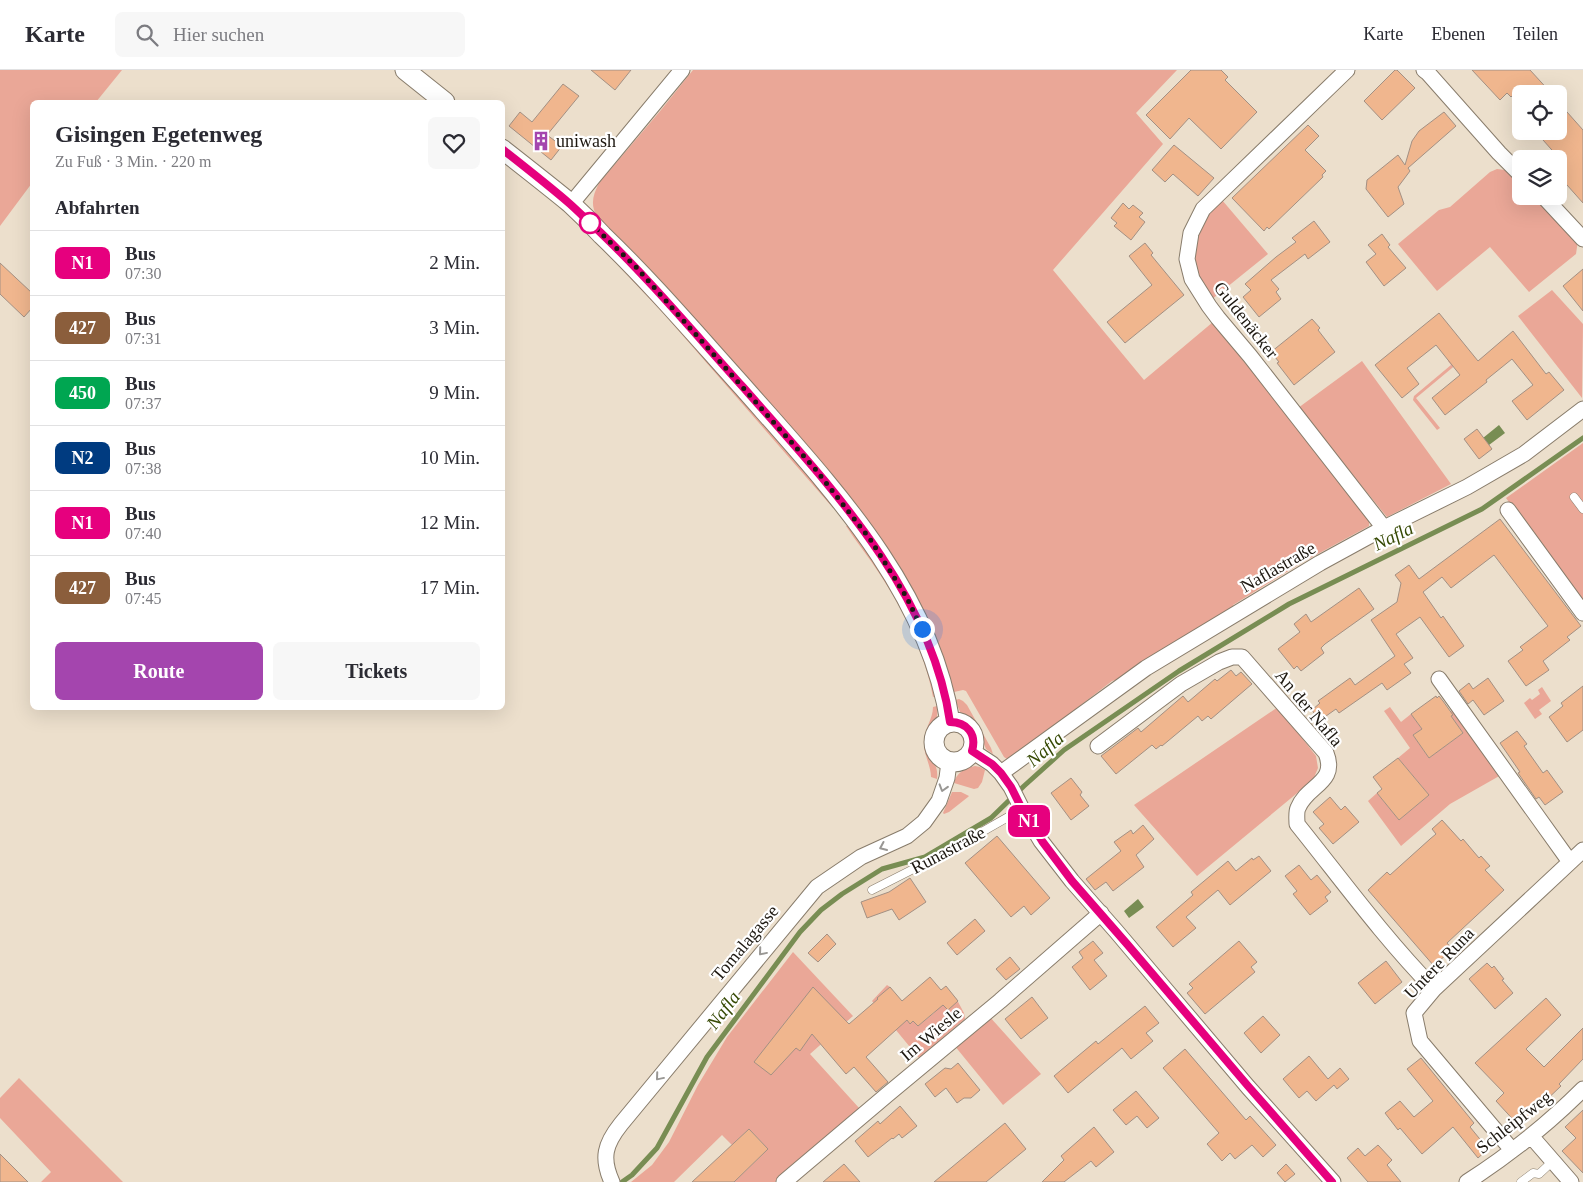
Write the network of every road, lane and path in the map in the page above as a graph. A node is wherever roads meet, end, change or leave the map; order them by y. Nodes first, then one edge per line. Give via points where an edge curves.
1 (405, 70) edge
2 (682, 70) edge
3 (1347, 70) edge
4 (1424, 70) edge
5 (442, 100) edge
6 (505, 151) edge
7 (1512, 166) edge
8 (571, 204) junction
9 (1551, 205) edge
10 (1583, 239) edge
11 (1583, 408) edge
12 (1574, 497) dead end
13 (1583, 509) edge
14 (1508, 510) dead end
15 (1384, 528) junction
16 (1583, 613) edge
17 (1440, 679) dead end
18 (950, 722) junction
19 (1098, 746) dead end
20 (972, 751) junction
21 (949, 762) junction
22 (1001, 773) junction
23 (1017, 799) junction
24 (1583, 850) edge
25 (1570, 862) junction
26 (872, 890) dead end
27 (1101, 913) junction
28 (1434, 989) junction
29 (1583, 1088) edge
30 (1532, 1136) junction
31 (1512, 1150) junction
32 (1553, 1161) junction
33 (611, 1180) edge
34 (784, 1182) edge
35 (1332, 1182) edge
36 (1467, 1182) edge
37 (1520, 1182) edge
38 (1571, 1182) edge

1 - 5 street
2 - 8 street
3 - 15 street, Guldenäcker via 1203,209 1191,233 1187,260 1192,279 1209,306
4 - 7 street
6 - 8 street
8 - 18 street via 636,267 816,470 870,539 907,598 929,644
9 - 10 street
11 - 15 street, Naflastraße via 1524,454 1467,487
12 - 13 lane
14 - 16 street
15 - 22 street, Naflastraße via 1146,668
17 - 25 street
18 - 20 street via 968,728 973,739
18 - 21 street via 938,729 934,742 938,754
19 - 28 street, An der Nafla via 1181,684 1219,662 1242,657 1326,753 1330,762 1328,775 1303,799 1297,810 1297,824 1379,928
20 - 21 street via 962,760
20 - 22 street
21 -> 33 street, Tomalagasse via 939,801 924,822 907,836 861,857 818,887 621,1124 606,1152 605,1164
22 - 23 street
23 - 26 lane, Runastraße via 945,853
23 - 27 street via 1042,841
24 - 25 street, Untere Runa
25 - 28 street, Untere Runa
27 - 34 street, Im Wiesle
27 - 35 street
28 - 31 street, Untere Runa via 1414,1013 1420,1040
29 - 30 street, Schleipfweg
30 - 31 street, Schleipfweg
30 - 32 street
31 - 36 street, Schleipfweg
32 - 37 lane via 1538,1174 1533,1173
32 - 38 street

